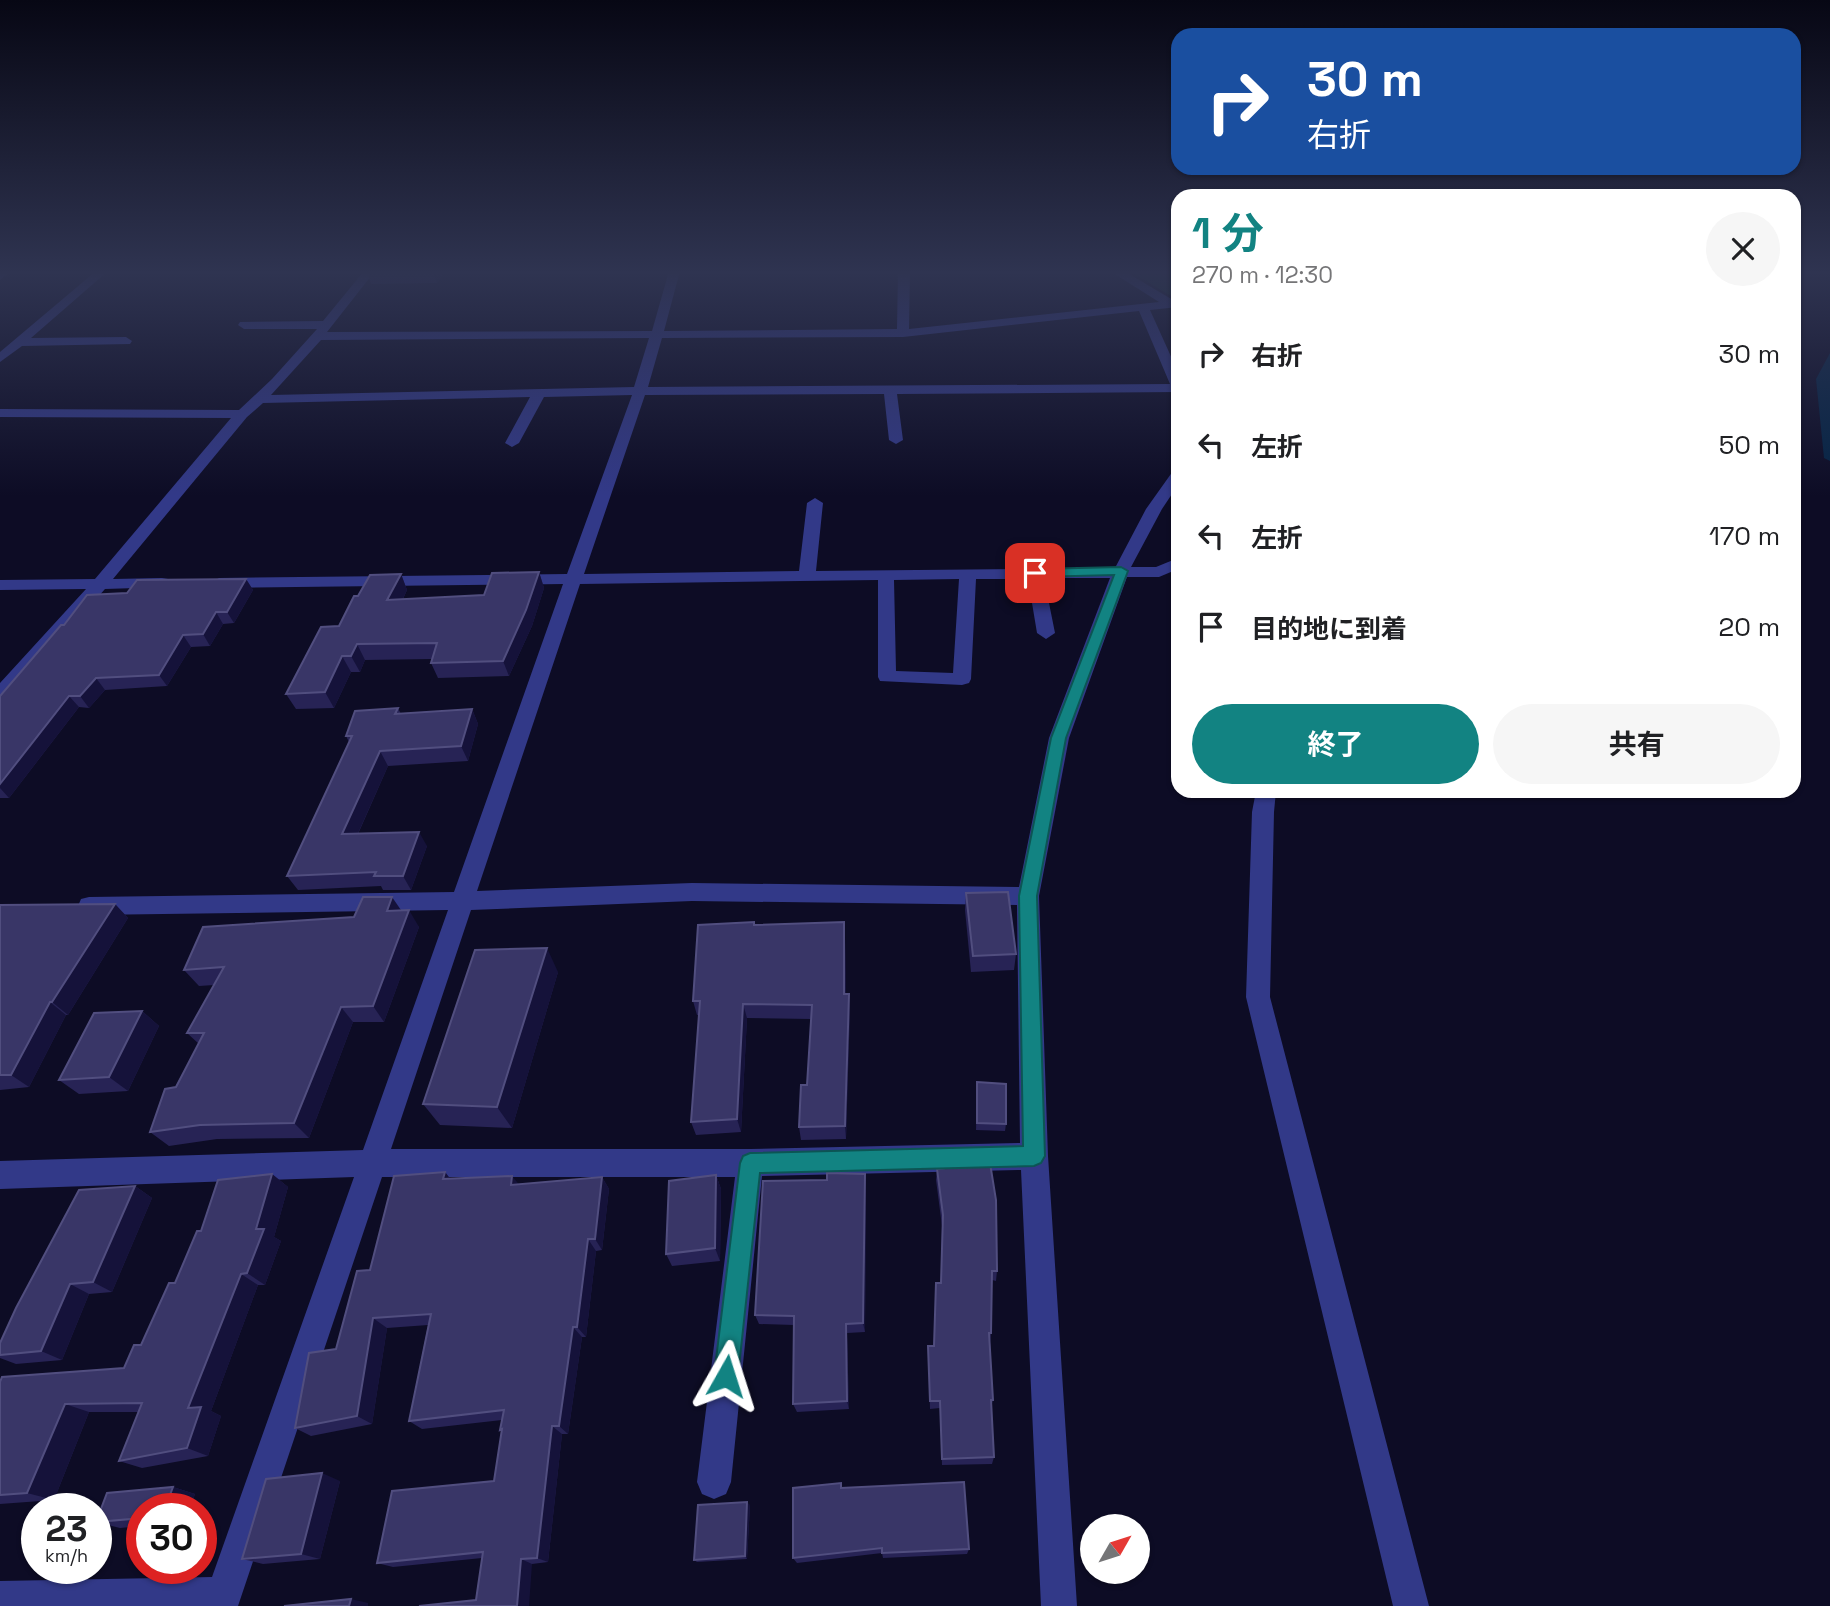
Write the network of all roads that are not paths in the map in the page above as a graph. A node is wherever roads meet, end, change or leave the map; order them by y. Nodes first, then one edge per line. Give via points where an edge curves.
1 (14, 346) edge
2 (309, 346) edge
3 (654, 346) edge
4 (1160, 346) edge
5 (0, 358) edge
6 (1171, 372) edge
7 (1171, 388) edge
8 (890, 390) junction
9 (640, 391) junction
10 (539, 393) junction
11 (259, 400) junction
12 (0, 413) edge
13 (242, 414) junction
14 (896, 440) dead end
15 (512, 443) dead end
16 (1171, 484) edge
17 (816, 503) dead end
18 (1171, 566) edge
19 (1121, 571) junction
20 (1035, 573) junction
21 (968, 574) junction
22 (886, 576) junction
23 (807, 577) junction
24 (573, 580) junction
25 (100, 584) junction
26 (0, 585) edge
27 (1046, 633) dead end
28 (0, 695) edge
29 (1265, 798) edge
30 (1028, 896) junction
31 (464, 901) junction
32 (69, 906) edge
33 (1034, 1156) junction
34 (371, 1163) junction
35 (750, 1163) junction
36 (0, 1175) edge
37 (714, 1482) dead end
38 (0, 1599) edge
39 (222, 1601) edge
40 (1059, 1606) edge
41 (1410, 1606) edge

1 - 5 street
2 - 11 street
3 - 9 street
4 - 6 street
7 - 8 street
8 - 9 street
8 - 14 street
9 - 10 street
9 - 24 street
10 - 11 street
10 - 15 street
11 - 13 street
12 - 13 street
13 - 25 street
16 - 19 street
17 - 23 street
18 - 19 street via 1159,572
19 - 20 street
19 - 30 street via 1059,738
20 - 21 street
20 - 27 street
21 - 22 street
21 - 22 street via 962,679 887,677
22 - 23 street
23 - 24 street
24 - 25 street
24 - 31 street
25 - 26 street
25 - 28 street
29 - 41 street via 1258,997
30 - 31 street via 692,892
30 - 33 street
31 - 32 street
31 - 34 street
33 - 35 street
33 - 40 street
34 - 35 street
34 - 36 street via 89,1184
34 - 39 street
35 - 37 street
38 - 39 street

